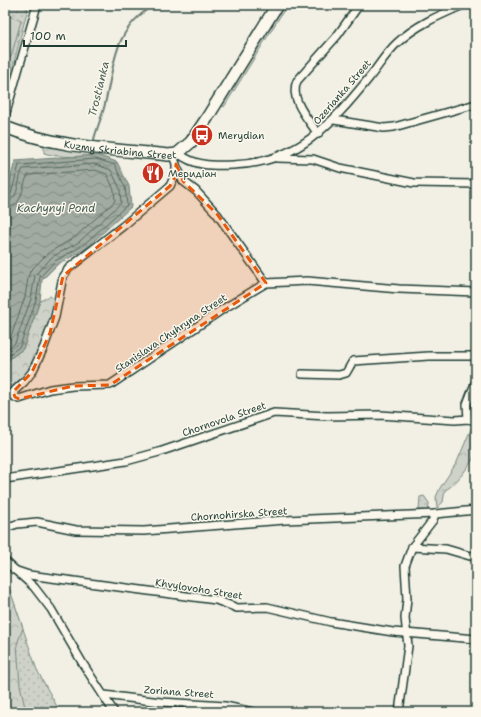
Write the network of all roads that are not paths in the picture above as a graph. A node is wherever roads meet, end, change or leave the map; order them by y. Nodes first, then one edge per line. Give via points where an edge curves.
1 (36, 5) edge
2 (277, 5) edge
3 (359, 5) edge
4 (463, 5) edge
5 (476, 104) edge
6 (5, 116) edge
7 (334, 120) junction
8 (5, 127) edge
9 (318, 134) junction
10 (176, 158) junction
11 (275, 158) junction
12 (476, 184) edge
13 (266, 283) junction
14 (476, 292) edge
15 (476, 356) edge
16 (302, 374) dead end
17 (476, 381) edge
18 (13, 392) junction
19 (5, 400) edge
20 (473, 420) edge
21 (5, 479) edge
22 (476, 510) edge
23 (435, 514) junction
24 (5, 528) edge
25 (412, 547) junction
26 (476, 555) edge
27 (5, 561) edge
28 (14, 570) junction
29 (408, 634) junction
30 (476, 639) edge
31 (104, 695) junction
32 (114, 712) edge
33 (253, 712) edge
34 (399, 712) edge

1 - 6 street
2 - 10 main road, Kuzmy Skriabina Street via 208,118
3 - 9 street via 295,86 296,99
4 - 7 street, Ozerianka Street via 414,29 396,43
5 - 7 street via 394,127 384,128
7 - 9 street, Ozerianka Street
8 - 10 main road, Kuzmy Skriabina Street via 70,145
9 - 11 street, Ozerianka Street via 307,143
10 - 11 street, Ozerianka Street via 211,166 236,165
10 - 13 street via 183,181 217,214
10 - 18 street via 175,177 170,186 69,268 63,276 55,317 44,347 32,372
11 - 12 street via 313,159 340,168 414,183
13 - 14 street, Stanislava Chyhryna Street via 307,281 399,289
13 - 18 street, Stanislava Chyhryna Street via 110,386 50,389 19,399
15 - 16 street via 353,361 346,373 339,375
17 - 20 street via 467,404
18 - 19 street
20 - 21 street, Chornovola Street via 274,413 126,461
22 - 23 street, Chornohirska Street
23 - 24 street, Chornohirska Street via 285,520 144,531 76,530 37,522
23 - 25 street
25 - 26 street via 446,549 470,556
25 - 29 street via 404,574 407,599 405,624
27 - 28 street
28 - 29 street, Khvylovoho Street via 29,575 216,600 237,608 276,609 331,622
28 - 31 street via 34,587 51,609
29 - 30 street, Khvylovoho Street
29 - 34 street
31 - 32 street
31 - 33 street, Zoriana Street via 225,706

